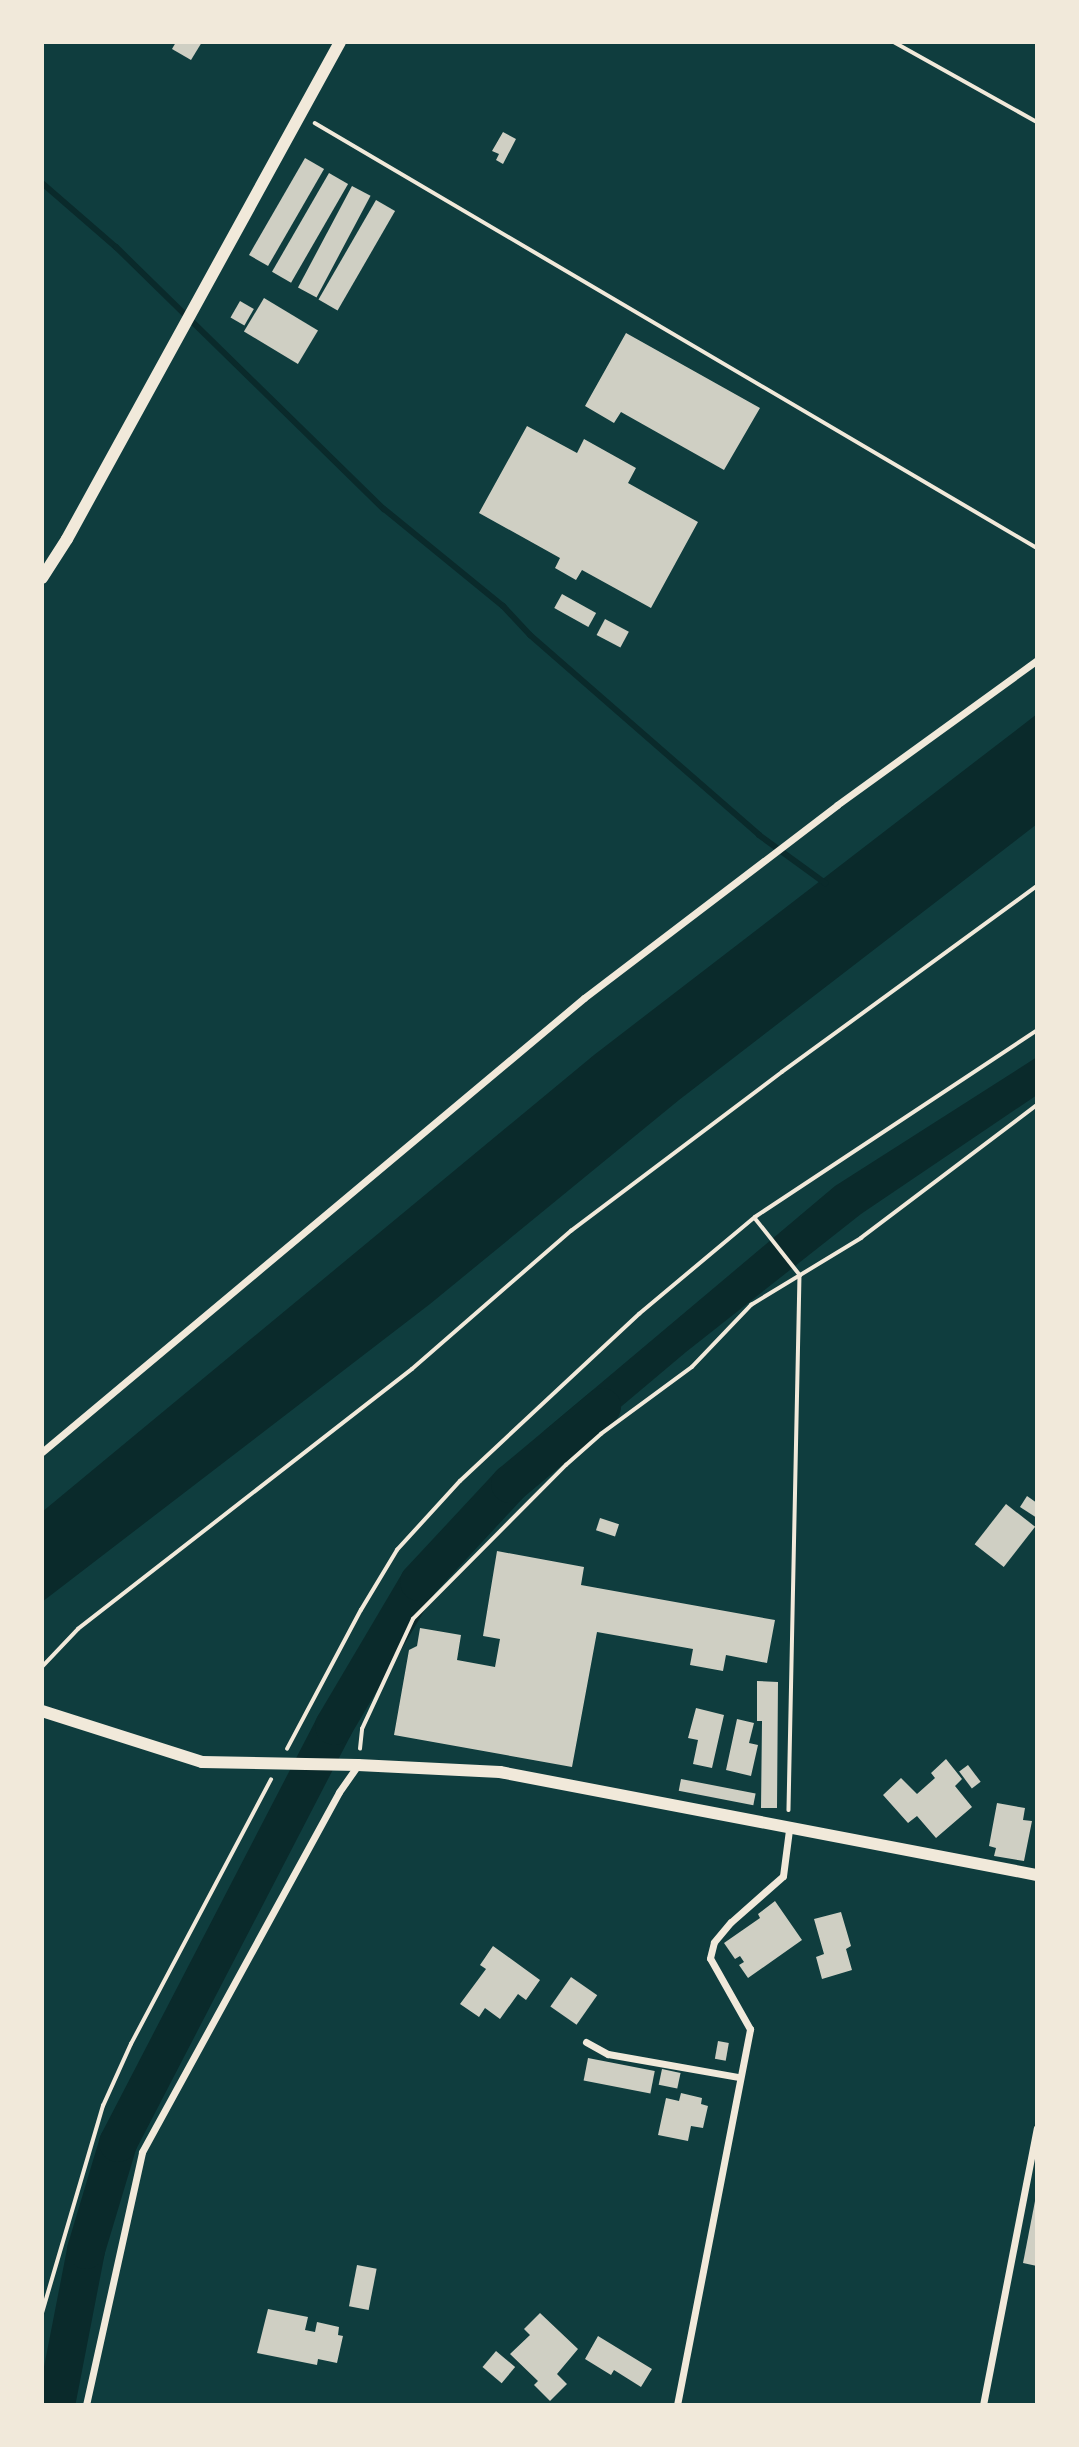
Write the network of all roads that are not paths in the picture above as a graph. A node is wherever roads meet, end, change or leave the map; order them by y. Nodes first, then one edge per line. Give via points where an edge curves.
1 (340, 42) edge
2 (42, 578) edge
3 (1037, 660) edge
4 (42, 1452) edge
5 (42, 1711) edge
6 (358, 1765) junction
7 (789, 1830) junction
8 (1037, 1875) edge
9 (586, 2042) dead end
10 (739, 2077) junction
11 (1037, 2128) edge
12 (86, 2405) edge
13 (677, 2405) edge
14 (983, 2405) edge

1 - 2 street
3 - 4 street via 584,998
5 - 6 street via 202,1762
6 - 7 street via 500,1772
6 - 12 street via 142,2152
7 - 8 street
7 - 10 street via 783,1876 714,1941 710,1958 750,2029
9 - 10 street via 608,2054
10 - 13 street
11 - 14 street

